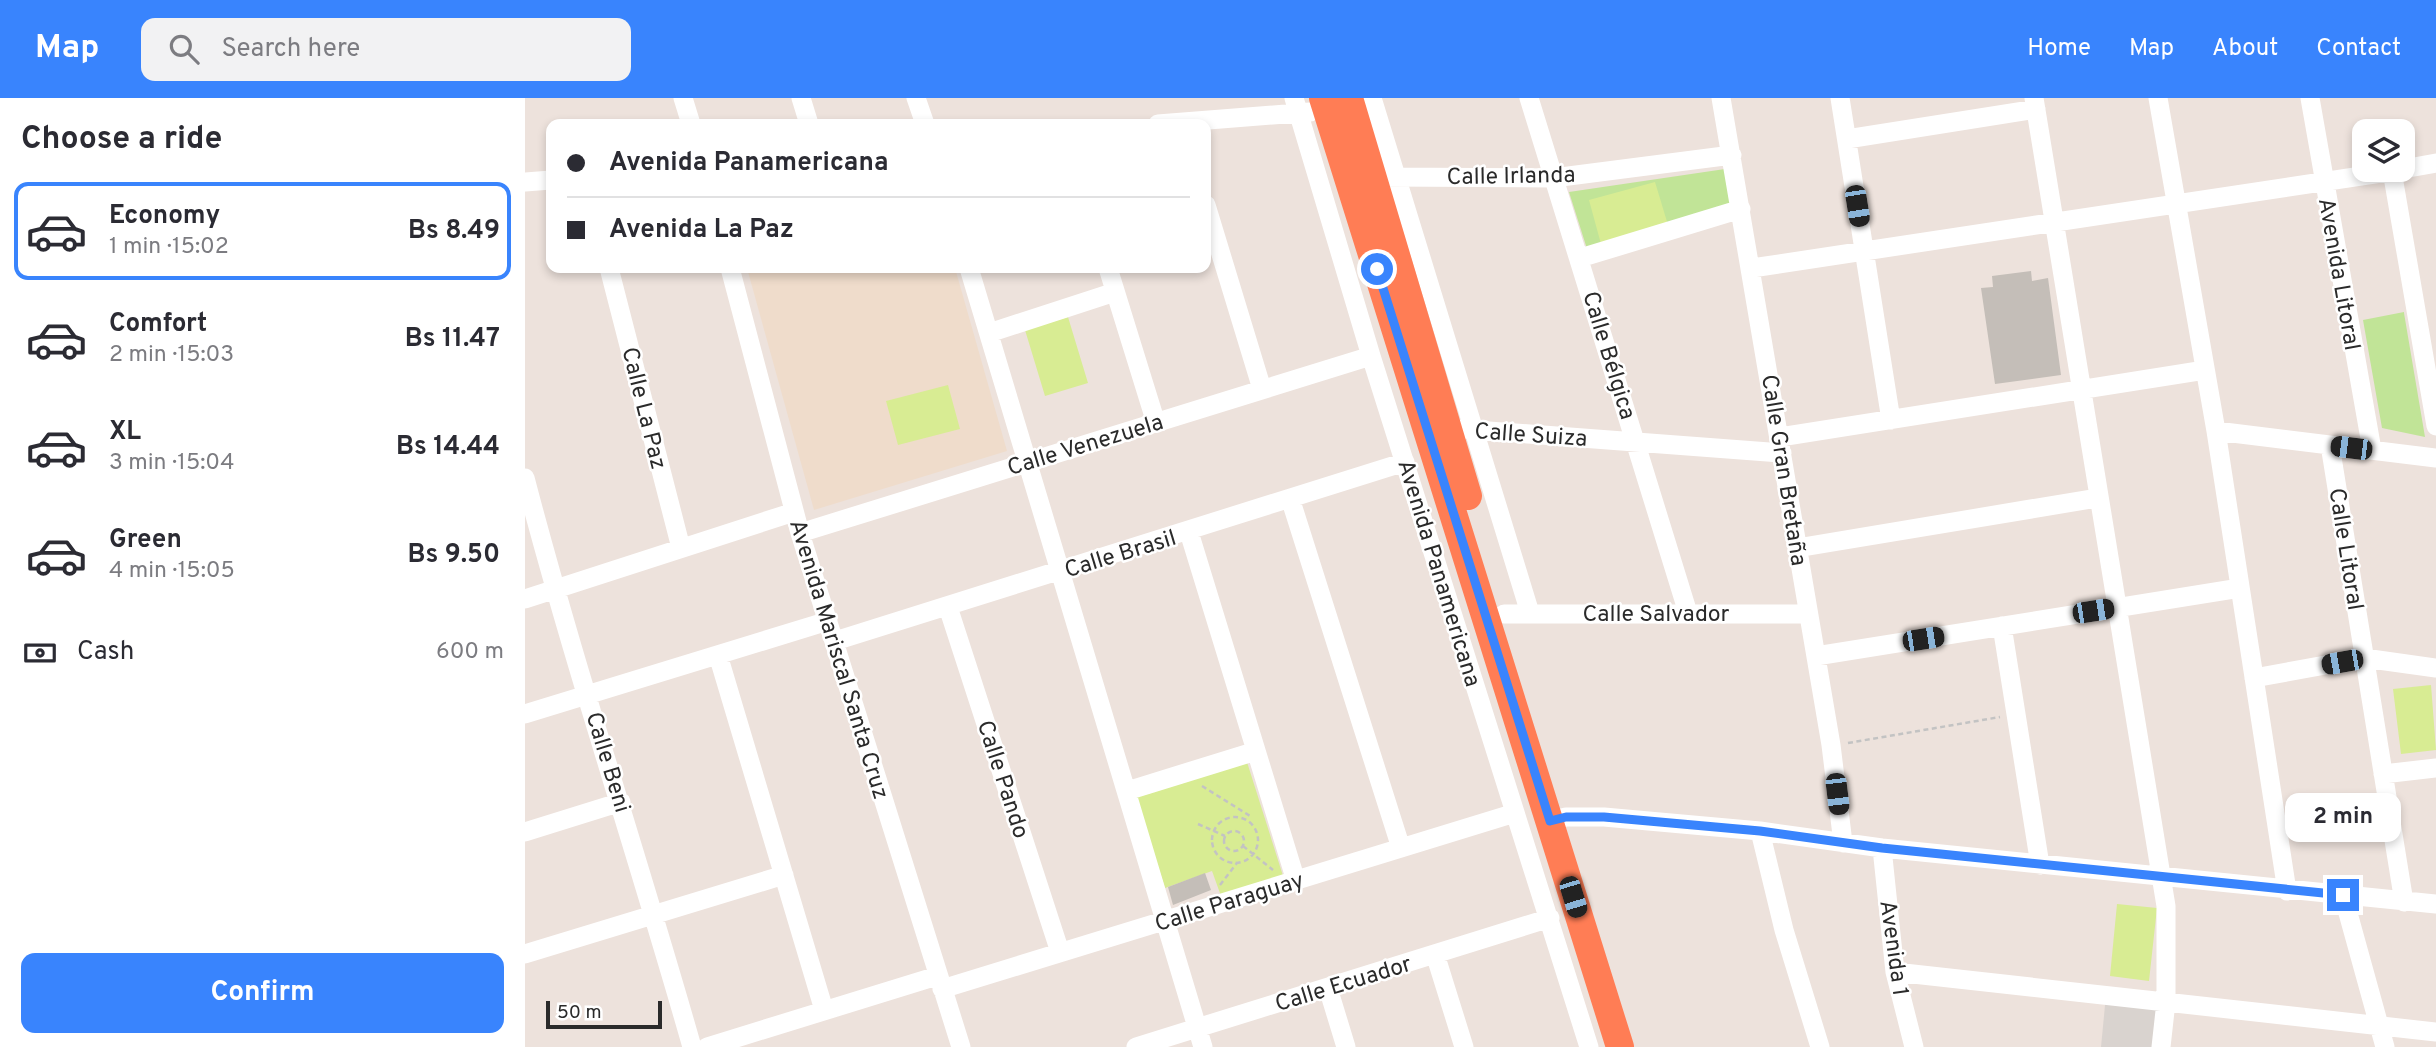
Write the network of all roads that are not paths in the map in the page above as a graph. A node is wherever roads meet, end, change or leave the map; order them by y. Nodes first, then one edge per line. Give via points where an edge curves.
1 (683, 98) edge
2 (801, 98) edge
3 (916, 98) edge
4 (1372, 98) edge
5 (1529, 98) edge
6 (1721, 98) edge
7 (1840, 98) edge
8 (2158, 98) edge
9 (2310, 98) edge
10 (1333, 102) edge
11 (2035, 104) edge
12 (1296, 105) edge
13 (689, 119) edge
14 (807, 119) edge
15 (923, 119) edge
16 (1207, 119) edge
17 (1847, 139) junction
18 (1732, 155) junction
19 (2436, 163) edge
20 (2415, 167) edge
21 (1385, 177) junction
22 (1553, 178) junction
23 (2352, 178) edge
24 (546, 180) edge
25 (525, 182) edge
26 (2401, 182) edge
27 (2324, 183) junction
28 (2176, 203) junction
29 (1741, 209) junction
30 (1211, 221) edge
31 (2053, 221) junction
32 (1864, 251) junction
33 (1580, 258) junction
34 (1752, 268) junction
35 (610, 273) edge
36 (731, 273) edge
37 (971, 273) edge
38 (1109, 273) edge
39 (1115, 292) junction
40 (989, 333) junction
41 (1371, 356) junction
42 (2205, 370) junction
43 (2080, 388) junction
44 (1262, 389) junction
45 (1891, 420) junction
46 (1156, 423) junction
47 (2436, 426) edge
48 (1461, 429) junction
49 (2216, 431) junction
50 (1637, 441) junction
51 (1781, 445) junction
52 (2330, 445) junction
53 (2372, 450) junction
54 (2436, 458) edge
55 (1026, 461) junction
56 (1405, 462) junction
57 (525, 478) edge
58 (1290, 498) junction
59 (2097, 498) junction
60 (794, 512) junction
61 (1189, 532) junction
62 (800, 533) junction
63 (681, 548) junction
64 (1797, 548) junction
65 (1060, 571) junction
66 (2240, 588) junction
67 (554, 589) junction
68 (525, 599) edge
69 (948, 607) junction
70 (2116, 608) junction
71 (1688, 613) junction
72 (1517, 614) junction
73 (1808, 614) junction
74 (828, 621) junction
75 (2003, 626) junction
76 (835, 641) junction
77 (718, 655) junction
78 (1816, 656) junction
79 (2364, 658) junction
80 (2436, 668) edge
81 (2254, 678) junction
82 (588, 695) junction
83 (525, 714) edge
84 (1256, 751) junction
85 (2436, 768) edge
86 (2383, 774) junction
87 (1127, 791) junction
88 (621, 802) junction
89 (1515, 813) junction
90 (1558, 819) junction
91 (1760, 831) junction
92 (525, 832) edge
93 (1843, 843) junction
94 (1401, 848) junction
95 (1882, 848) junction
96 (2040, 865) junction
97 (2161, 875) junction
98 (784, 876) junction
99 (1296, 881) junction
100 (2287, 891) junction
101 (2343, 895) junction
102 (2404, 902) junction
103 (2436, 904) edge
104 (654, 913) junction
105 (1550, 918) junction
106 (1166, 920) junction
107 (1059, 952) junction
108 (525, 954) edge
109 (1435, 954) junction
110 (1895, 972) junction
111 (939, 983) junction
112 (1328, 988) junction
113 (2166, 1002) junction
114 (824, 1010) junction
115 (2379, 1025) junction
116 (2436, 1032) edge
117 (1200, 1038) edge
118 (692, 1047) edge
119 (707, 1047) edge
120 (961, 1047) edge
121 (1136, 1047) edge
122 (1346, 1047) edge
123 (1464, 1047) edge
124 (1589, 1047) edge
125 (1620, 1047) edge
126 (1640, 1047) edge
127 (1820, 1047) edge
128 (1914, 1047) edge
129 (2161, 1047) edge
130 (2385, 1047) edge

1 - 13 street
2 - 14 street
3 - 15 street
4 - 21 street
5 - 22 street, Calle Bélgica
6 - 18 street, Calle Gran Bretaña
7 - 17 street
8 - 28 street
9 - 27 street, Avenida Litoral
10 - 12 street
10 - 21 highway, Avenida Panamericana
10 - 90 highway, Avenida Panamericana
11 - 17 street
11 - 31 street
12 - 16 street
12 - 41 street, Avenida Panamericana
17 - 32 street
18 - 22 street, Calle Irlanda
18 - 29 street, Calle Gran Bretaña
19 - 20 street
21 - 22 street, Calle Irlanda
21 - 48 highway, Avenida Panamericana
22 - 33 street, Calle Bélgica
23 - 27 street
24 - 25 street
26 - 47 street
27 - 28 street
27 - 53 street, Avenida Litoral
28 - 31 street
28 - 42 street
29 - 33 street
29 - 34 street, Calle Gran Bretaña
30 - 44 street
31 - 32 street
31 - 43 street
32 - 34 street
32 - 45 street
33 - 50 street, Calle Bélgica
34 - 51 street, Calle Gran Bretaña
35 - 63 street, Calle La Paz
36 - 60 street, Avenida Mariscal Santa Cruz
37 - 40 street
38 - 39 street
39 - 40 street
39 - 46 street
40 - 55 street
41 - 44 street, Calle Venezuela
41 - 56 street, Avenida Panamericana
42 - 43 street, Calle Suiza
42 - 49 street
43 - 45 street, Calle Suiza
43 - 59 street
44 - 46 street, Calle Venezuela
45 - 51 street, Calle Suiza
46 - 55 street, Calle Venezuela
48 - 50 street, Calle Suiza
48 - 72 highway, Avenida Panamericana
49 - 52 street
49 - 66 street
50 - 51 street, Calle Suiza
50 - 71 street, Calle Bélgica
51 - 64 street, Calle Gran Bretaña
52 - 53 street
52 - 79 street, Calle Litoral
53 - 54 street
55 - 62 street, Calle Venezuela
55 - 65 street
56 - 58 street, Calle Brasil
56 - 89 street, Avenida Panamericana
57 - 67 street, Calle Beni
58 - 61 street, Calle Brasil
58 - 94 street
59 - 64 street
59 - 70 street
60 - 62 street, Avenida Mariscal Santa Cruz
60 - 63 street
61 - 65 street, Calle Brasil
61 - 84 street
62 - 74 street, Avenida Mariscal Santa Cruz
63 - 67 street
64 - 73 street, Calle Gran Bretaña
65 - 69 street, Calle Brasil
65 - 87 street
66 - 70 street
66 - 81 street
67 - 68 street
67 - 82 street, Calle Beni
69 - 76 street, Calle Brasil
69 - 107 street, Calle Pando
70 - 75 street
70 - 97 street
71 - 72 street, Calle Salvador
71 - 73 street, Calle Salvador
72 - 90 highway, Avenida Panamericana
73 - 78 street, Calle Gran Bretaña
74 - 76 street, Avenida Mariscal Santa Cruz
74 - 77 street
75 - 78 street
75 - 96 street
76 - 111 street, Avenida Mariscal Santa Cruz
77 - 82 street
77 - 98 street
78 - 93 street, Calle Gran Bretaña
79 - 80 street
79 - 81 street
79 - 86 street, Calle Litoral
81 - 100 street
82 - 83 street
82 - 88 street, Calle Beni
84 - 87 street
84 - 99 street
85 - 86 street
86 - 102 street, Calle Litoral
87 - 106 street
88 - 92 street
88 - 104 street, Calle Beni
89 - 94 street, Calle Paraguay
89 - 105 street, Avenida Panamericana
90 - 91 street via 1604,817
90 - 125 highway, Avenida Panamericana
90 - 126 highway, Avenida Panamericana
91 - 93 street
91 - 127 street
93 - 95 street
94 - 99 street, Calle Paraguay
95 - 96 street
95 - 110 street, Avenida 1
96 - 97 street
97 - 100 street
97 - 113 street via 2166,906
98 - 104 street
98 - 114 street
99 - 106 street, Calle Paraguay
100 - 101 street
101 - 102 street
101 - 115 street
102 - 103 street
104 - 108 street
104 - 118 street, Calle Beni
105 - 109 street, Calle Ecuador
105 - 124 street, Avenida Panamericana
106 - 107 street, Calle Paraguay
106 - 117 street
107 - 111 street, Calle Paraguay
109 - 112 street, Calle Ecuador
109 - 123 street
110 - 113 street
110 - 128 street, Avenida 1
111 - 114 street, Calle Paraguay
111 - 120 street, Avenida Mariscal Santa Cruz
112 - 117 street, Calle Ecuador
112 - 122 street
113 - 115 street
113 - 129 street
114 - 119 street, Calle Paraguay
115 - 116 street
115 - 130 street
117 - 121 street, Calle Ecuador

